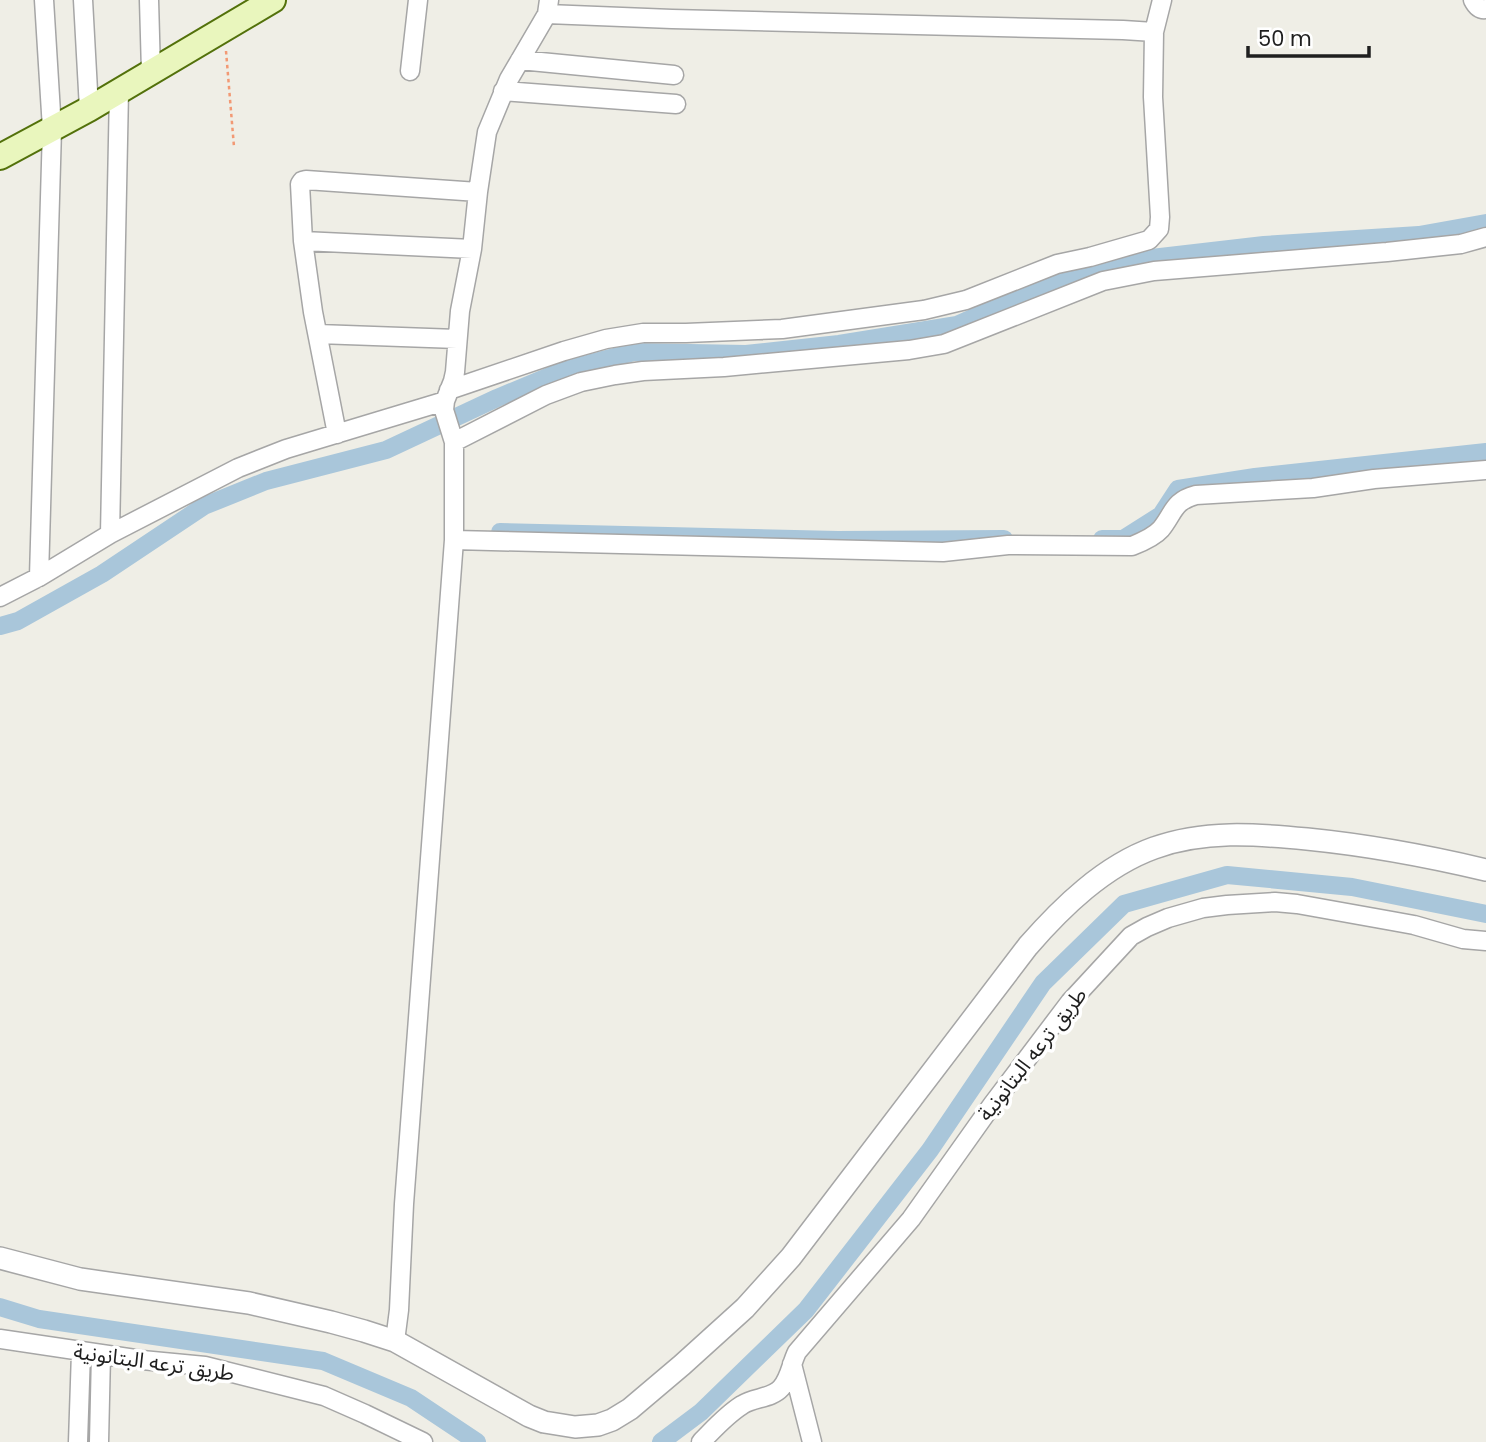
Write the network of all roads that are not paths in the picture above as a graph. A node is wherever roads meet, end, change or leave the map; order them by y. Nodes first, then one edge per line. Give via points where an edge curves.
1 (44, 0) edge
2 (82, 0) edge
3 (149, 0) edge
4 (272, 0) edge
5 (418, 0) edge
6 (1162, 0) edge
7 (1473, 0) edge
8 (548, 7) edge
9 (1486, 9) edge
10 (1154, 32) junction
11 (520, 60) junction
12 (410, 71) dead end
13 (152, 72) junction
14 (674, 75) dead end
15 (119, 91) junction
16 (503, 91) junction
17 (676, 104) dead end
18 (89, 109) junction
19 (51, 129) junction
20 (0, 157) edge
21 (478, 192) junction
22 (1486, 237) edge
23 (303, 241) junction
24 (472, 249) junction
25 (318, 334) junction
26 (457, 339) junction
27 (446, 400) junction
28 (338, 434) junction
29 (452, 437) junction
30 (1486, 470) edge
31 (110, 534) junction
32 (454, 540) junction
33 (39, 577) junction
34 (0, 597) edge
35 (1486, 870) edge
36 (1486, 941) edge
37 (0, 1258) edge
38 (0, 1339) edge
39 (395, 1341) junction
40 (81, 1352) junction
41 (101, 1354) junction
42 (792, 1363) junction
43 (78, 1442) edge
44 (99, 1442) edge
45 (423, 1442) edge
46 (701, 1442) edge
47 (812, 1442) edge

1 - 19 street
2 - 18 street
3 - 13 street
4 - 13 main road
5 - 12 street
6 - 10 street
7 - 9 street
8 - 10 street via 672,19
8 - 11 street
10 - 27 street via 1160,216 1159,229 1149,240 1057,264 966,300 925,310 782,329 643,333 606,339 564,351
11 - 14 street
11 - 16 street
13 - 15 main road
15 - 18 main road
15 - 31 street
16 - 17 street
16 - 21 street via 487,132
18 - 19 main road
19 - 20 main road
19 - 33 street
21 - 23 street via 302,181
21 - 24 street
22 - 29 street via 1387,252 1153,271 1103,281 944,344 909,350 604,377 546,395
23 - 24 street
23 - 25 street
24 - 26 street
25 - 26 street
25 - 28 street
26 - 27 street via 455,372
27 - 28 street
27 - 29 street
28 - 31 street via 239,468
29 - 32 street
30 - 32 street via 1196,495 1180,502 1160,530 1132,546 1008,545 943,552
31 - 33 street
32 - 39 street
33 - 34 street
35 - 39 street via 1394,850 1255,834 1187,839 1153,848 1123,863 1070,901 1028,946 792,1257 745,1308 612,1420 587,1427 544,1422
36 - 42 street, طريق ترعه البتانونية via 1275,902 1203,908 1131,936 1070,1002 911,1219 796,1352
37 - 39 street via 80,1279 263,1306
38 - 40 street, طريق ترعه البتانونية
40 - 41 street, طريق ترعه البتانونية
40 - 43 street
41 - 44 street
41 - 45 street, طريق ترعه البتانونية via 205,1366 324,1396
42 - 46 street, طريق ترعه البتانونية via 780,1389 743,1404
42 - 47 street

